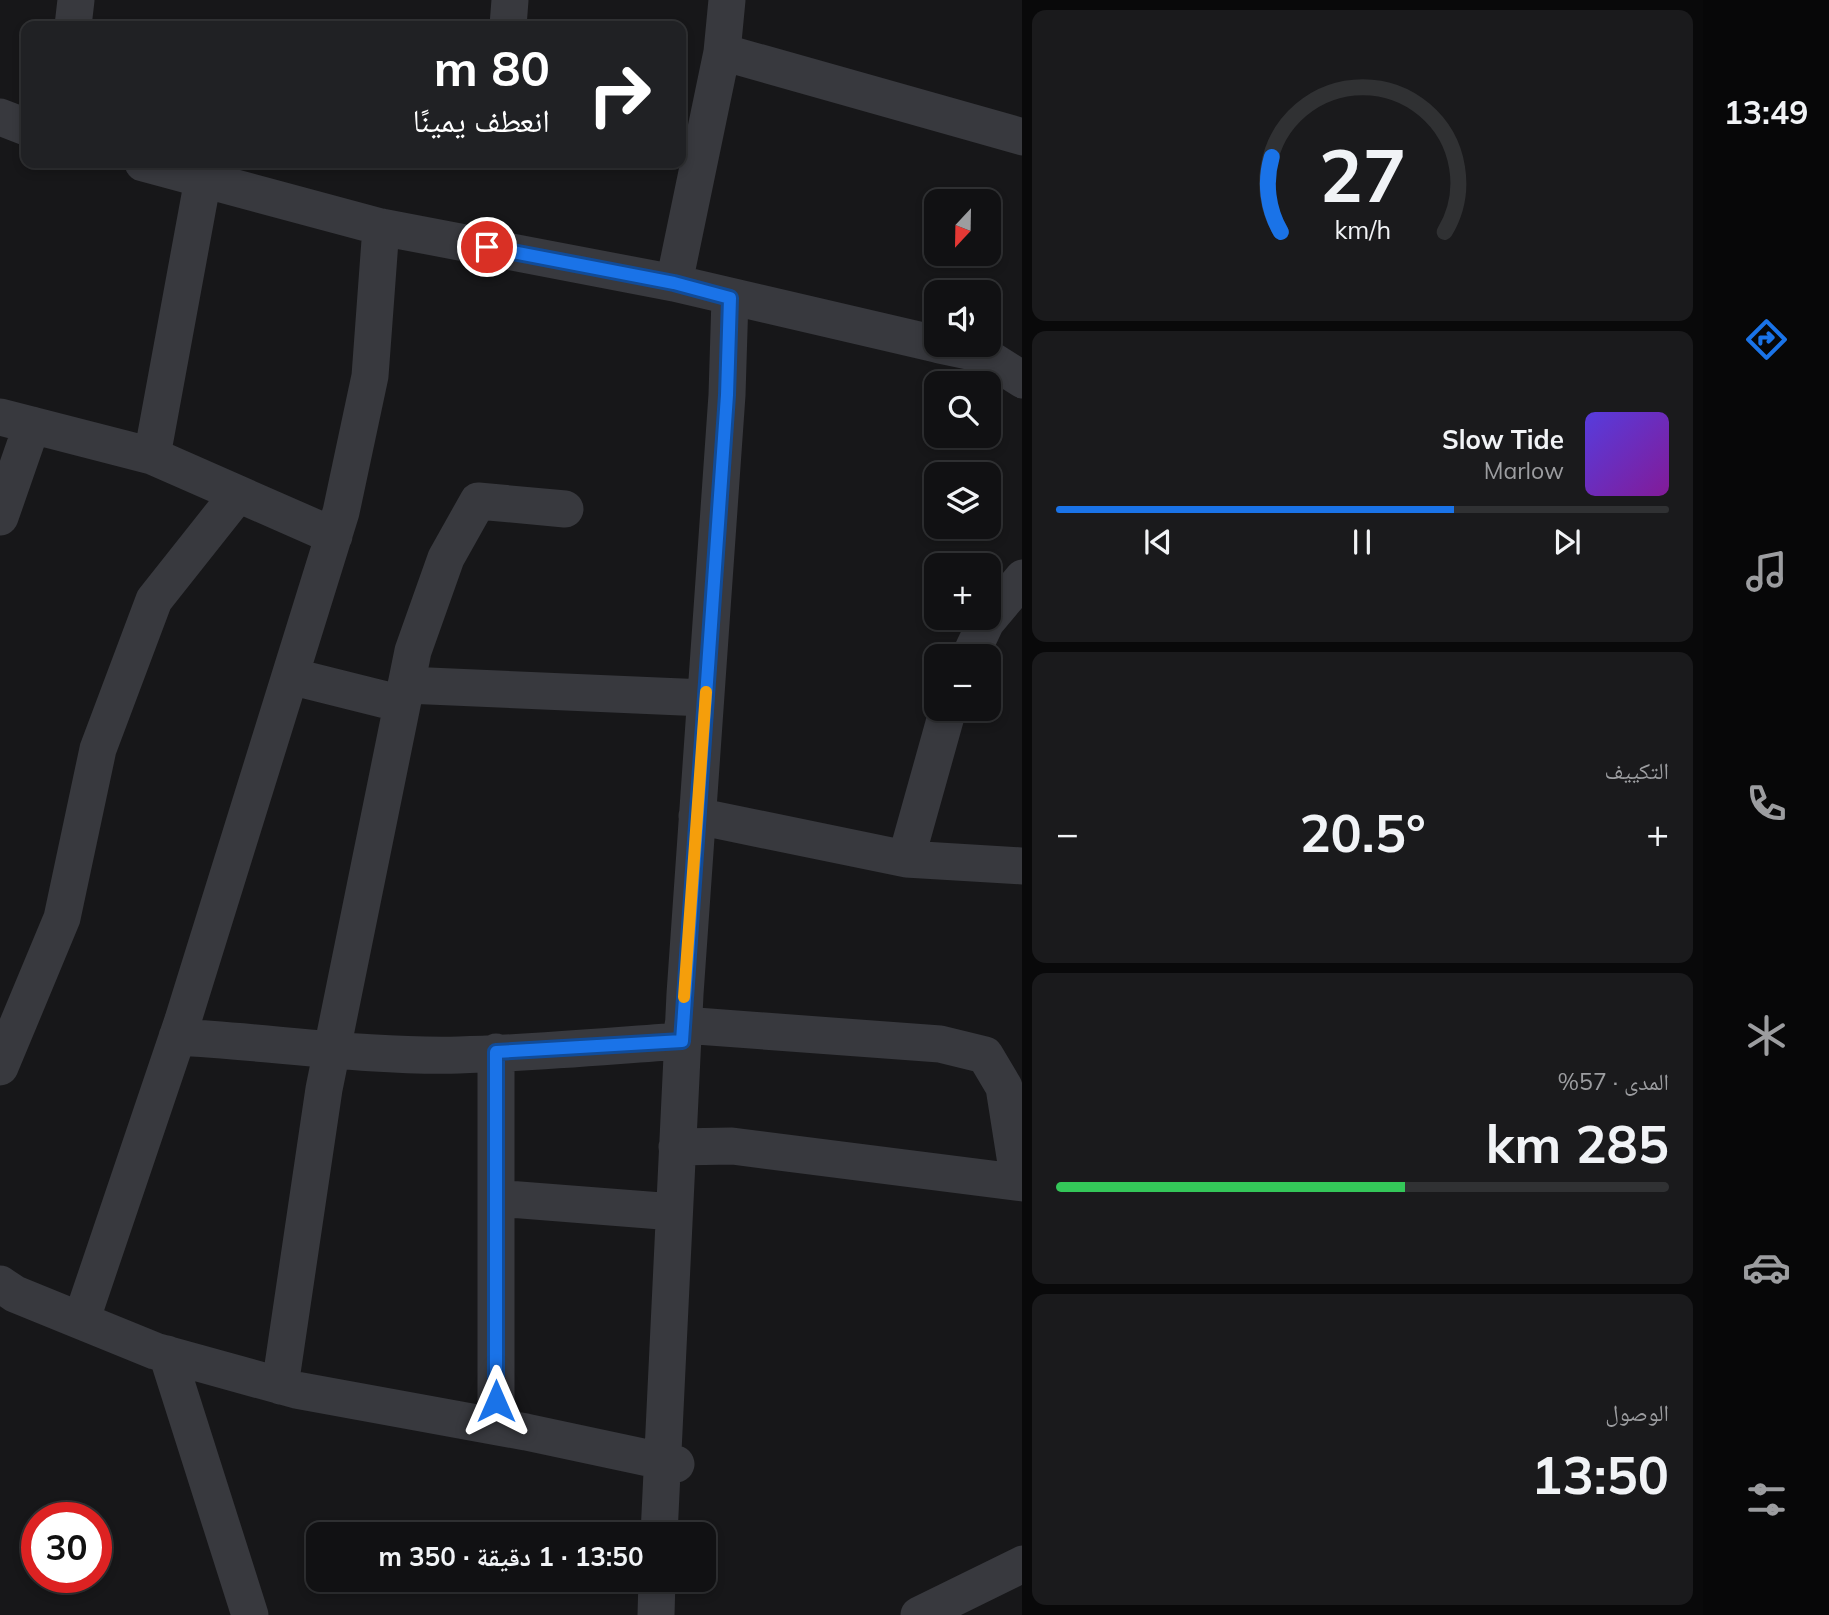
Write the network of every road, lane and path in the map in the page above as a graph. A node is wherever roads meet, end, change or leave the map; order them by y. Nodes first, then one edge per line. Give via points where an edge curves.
1 (76, 0) edge
2 (510, 0) edge
3 (727, 0) edge
4 (74, 21) edge
5 (508, 21) edge
6 (722, 52) junction
7 (693, 135) edge
8 (1022, 137) edge
9 (162, 168) edge
10 (203, 179) junction
11 (381, 227) junction
12 (674, 283) junction
13 (730, 298) junction
14 (924, 341) edge
15 (987, 357) edge
16 (1022, 380) edge
17 (16, 421) edge
18 (152, 456) junction
19 (237, 494) junction
20 (565, 509) dead end
21 (0, 517) edge
22 (334, 536) junction
23 (1016, 594) edge
24 (976, 644) edge
25 (290, 676) junction
26 (404, 695) junction
27 (705, 698) junction
28 (945, 721) edge
29 (697, 816) junction
30 (906, 859) junction
31 (1022, 866) edge
32 (683, 1033) junction
33 (177, 1037) junction
34 (331, 1051) junction
35 (496, 1052) junction
36 (0, 1067) edge
37 (677, 1147) junction
38 (1021, 1182) edge
39 (496, 1198) junction
40 (674, 1212) junction
41 (0, 1284) edge
42 (81, 1321) junction
43 (167, 1354) junction
44 (279, 1385) junction
45 (496, 1426) junction
46 (669, 1463) junction
47 (661, 1522) edge
48 (1022, 1564) edge
49 (657, 1592) edge
50 (250, 1615) edge
51 (656, 1615) edge
52 (919, 1615) edge

1 - 4 street
2 - 5 street
3 - 6 street
6 - 7 street
6 - 8 street
7 - 12 street
9 - 10 street
10 - 11 street
10 - 18 street
11 - 12 street
11 - 22 street via 370,376
12 - 13 street
13 - 14 street
13 - 27 street
15 - 16 street
17 - 18 street
17 - 21 street
18 - 19 street
19 - 22 street
19 - 36 street via 154,600 98,749 62,918
20 - 26 street via 478,501 446,558 413,651
22 - 25 street
23 - 24 street via 986,622
25 - 26 street
25 - 33 street
26 - 27 street
26 - 34 street
27 - 29 street
28 - 30 street
29 - 30 street
29 - 32 street
30 - 31 street
32 - 35 street
32 - 37 street
32 - 38 street via 940,1044 985,1055 1004,1087
33 - 34 street
33 - 42 street
34 - 35 street
34 - 44 street
35 - 39 street
37 - 38 street via 732,1146
37 - 40 street
39 - 40 street
39 - 45 street
40 - 46 street
41 - 42 street
42 - 43 street
43 - 44 street
43 - 50 street
44 - 45 street
45 - 46 street
46 - 47 street
48 - 52 street
49 - 51 street

